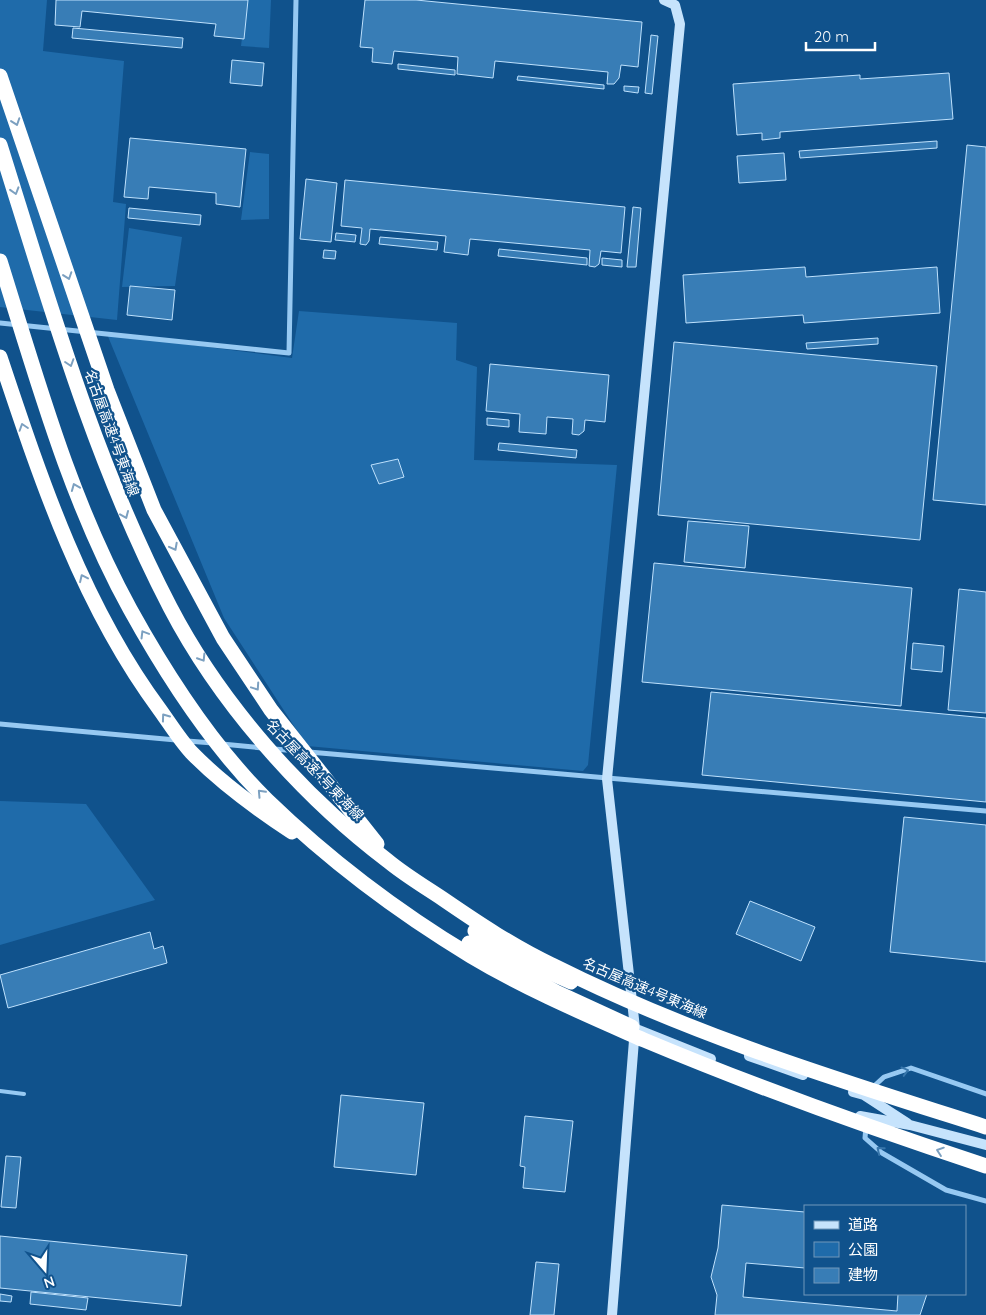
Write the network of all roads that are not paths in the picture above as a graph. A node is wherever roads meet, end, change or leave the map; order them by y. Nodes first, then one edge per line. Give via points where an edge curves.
1 (296, 0) edge
2 (664, 0) edge
3 (0, 76) edge
4 (0, 145) edge
5 (0, 261) edge
6 (0, 323) edge
7 (0, 357) edge
8 (0, 724) edge
9 (607, 779) junction
10 (986, 811) edge
11 (472, 937) junction
12 (634, 1010) junction
13 (635, 1028) junction
14 (0, 1091) edge
15 (24, 1094) dead end
16 (986, 1094) edge
17 (864, 1095) junction
18 (867, 1119) junction
19 (910, 1125) junction
20 (986, 1127) edge
21 (986, 1145) edge
22 (986, 1166) edge
23 (986, 1201) edge
24 (612, 1315) edge

1 - 6 street via 289,353
2 - 9 street via 675,5 680,24
3 -> 11 highway, bridge via 107,390 154,510 197,591 272,710 388,858
4 -> 20 highway, 名古屋高速4号東海線, bridge via 93,434 127,519 172,610 210,672 247,722 312,794 388,862 482,926 551,965 674,1020 788,1064
22 -> 5 highway, bridge via 740,1080 560,1004 472,957 417,921 348,869 266,798 231,760 193,710 129,608 97,542 59,448
11 -> 7 highway, bridge via 259,811 191,752 132,672 85,582 44,489
8 - 9 street
9 - 10 street
9 - 12 street
11 - 12 highway
11 - 13 highway via 556,992
12 - 13 street
12 - 17 street via 768,1064
13 - 18 street
13 - 24 street
14 - 15 lane
17 -> 16 street via 884,1078 911,1068
17 - 19 street
18 - 19 street
23 -> 18 street via 946,1190 882,1153 865,1138
19 - 21 street

